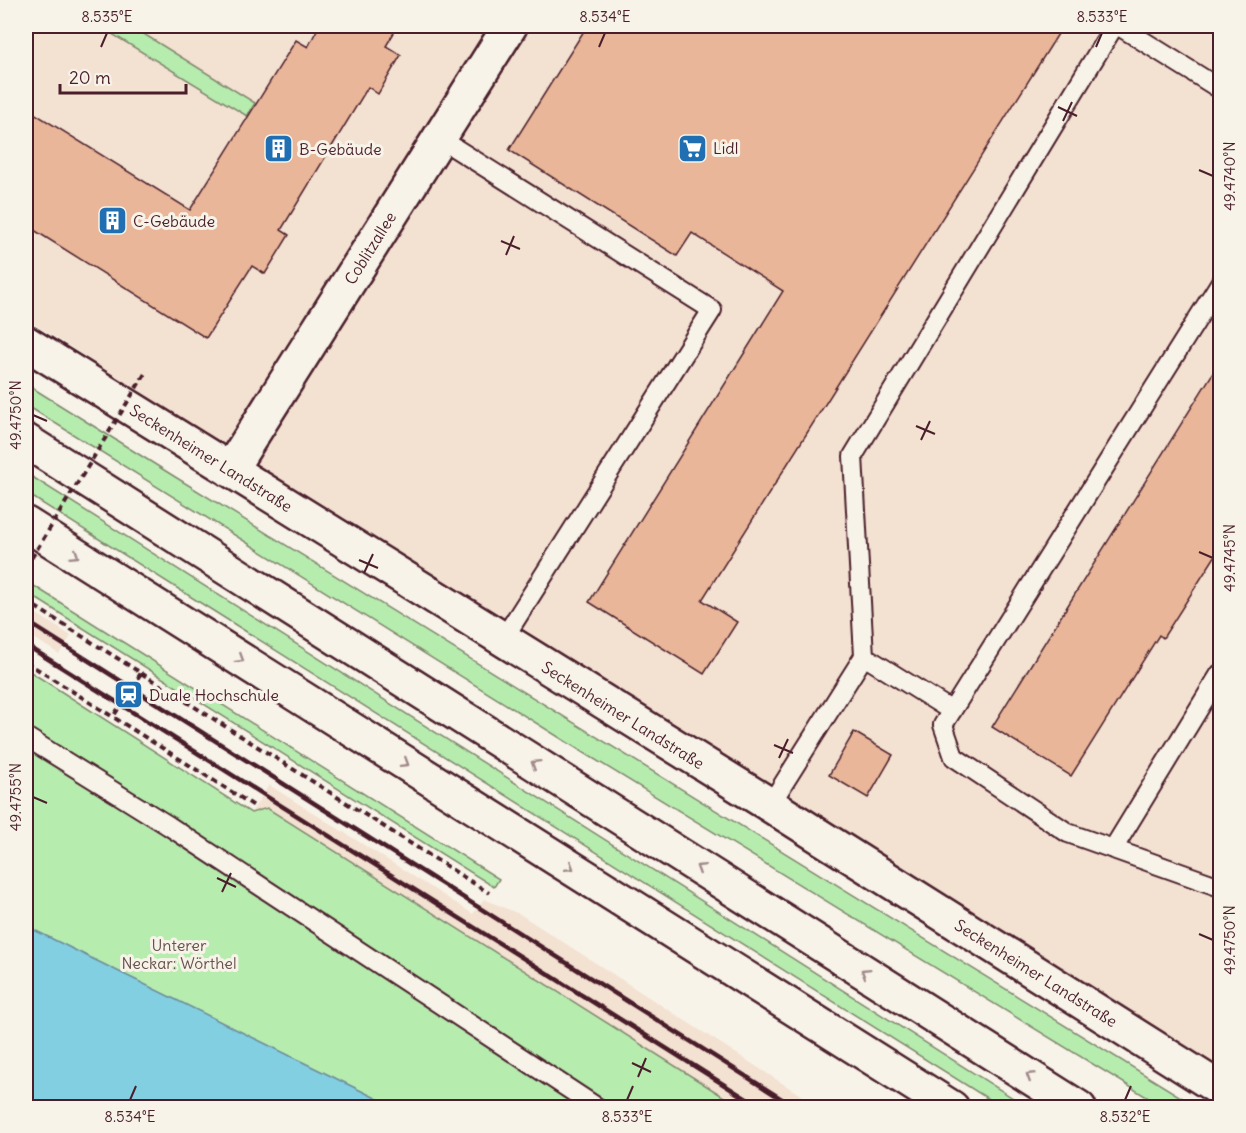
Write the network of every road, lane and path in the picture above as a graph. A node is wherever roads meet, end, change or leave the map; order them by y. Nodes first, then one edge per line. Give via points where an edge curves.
1 (510, 26) edge
2 (1114, 26) edge
3 (1119, 26) edge
4 (1221, 89) edge
5 (440, 138) junction
6 (1221, 283) edge
7 (26, 343) edge
8 (146, 372) dead end
9 (26, 441) edge
10 (230, 470) junction
11 (26, 524) edge
12 (26, 567) edge
13 (26, 601) edge
14 (502, 641) junction
15 (864, 656) junction
16 (26, 662) edge
17 (141, 673) junction
18 (1221, 674) edge
19 (952, 711) junction
20 (113, 717) junction
21 (26, 737) edge
22 (770, 805) junction
23 (254, 806) dead end
24 (1113, 849) junction
25 (1219, 883) edge
26 (489, 893) dead end
27 (1221, 1089) edge
28 (598, 1107) edge
29 (952, 1107) edge
30 (1079, 1107) edge

1 - 5 main road, Coblitzallee
2 - 15 lane via 853,456
3 - 4 lane
5 - 10 main road, Coblitzallee
5 - 14 lane via 712,310
6 - 19 lane
7 - 10 main road, Seckenheimer Landstraße
8 - 12 path, bridge
30 -> 9 main road
10 - 14 main road, Seckenheimer Landstraße
11 -> 29 main road
13 - 17 path
14 - 22 main road, Seckenheimer Landstraße
15 - 19 lane
15 - 22 lane
16 - 20 path
17 - 20 path
17 - 26 path
18 - 24 lane
19 - 24 lane via 943,725 954,757 1068,833
20 - 23 path
21 - 28 lane
22 - 27 main road, Seckenheimer Landstraße
24 - 25 lane

